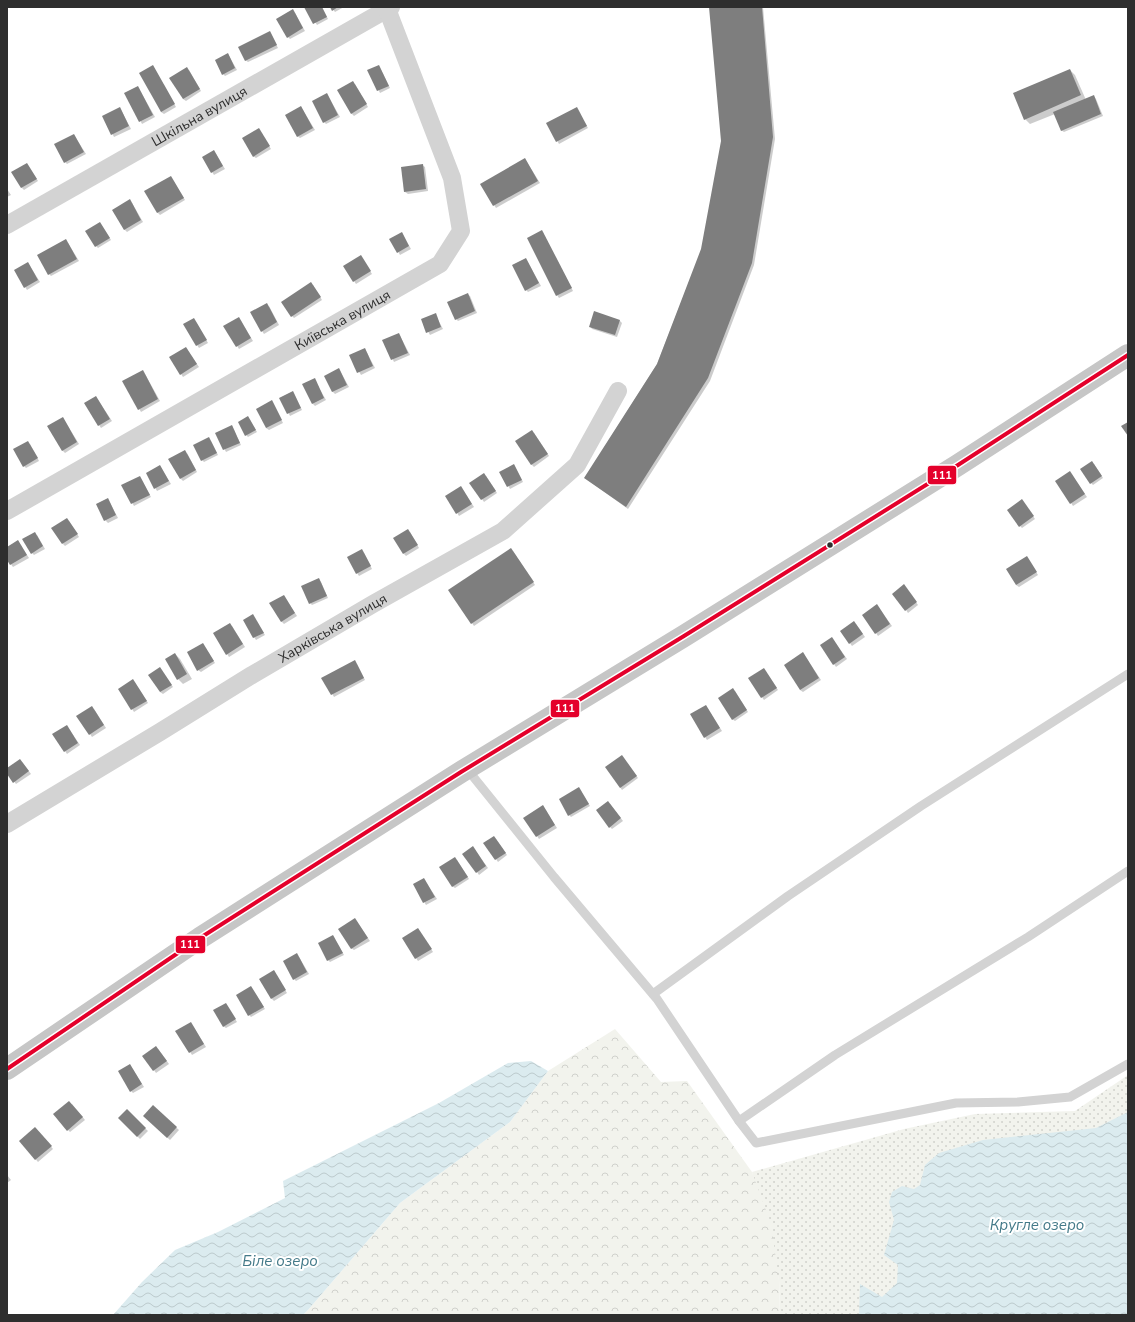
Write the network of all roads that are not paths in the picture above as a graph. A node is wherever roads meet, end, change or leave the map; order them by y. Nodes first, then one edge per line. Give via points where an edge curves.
1 (389, 8) edge
2 (7, 225) edge
3 (1128, 355) edge
4 (618, 391) dead end
5 (7, 511) edge
6 (1128, 674) edge
7 (467, 769) junction
8 (7, 824) edge
9 (1128, 871) edge
10 (653, 994) junction
11 (1128, 1064) edge
12 (7, 1069) edge
13 (739, 1121) junction

1 - 2 street, Шкільна вулиця
1 - 5 street, Київська вулиця via 452,178 461,231 440,264
3 - 7 main road via 958,465
4 - 8 street, Харківська вулиця via 577,465 503,531 252,675
6 - 10 lane via 921,806 788,896
7 - 10 lane
7 - 12 main road via 200,938
9 - 13 lane via 1028,937 834,1055
10 - 13 lane
11 - 13 lane via 1070,1097 1018,1102 956,1103 756,1143

